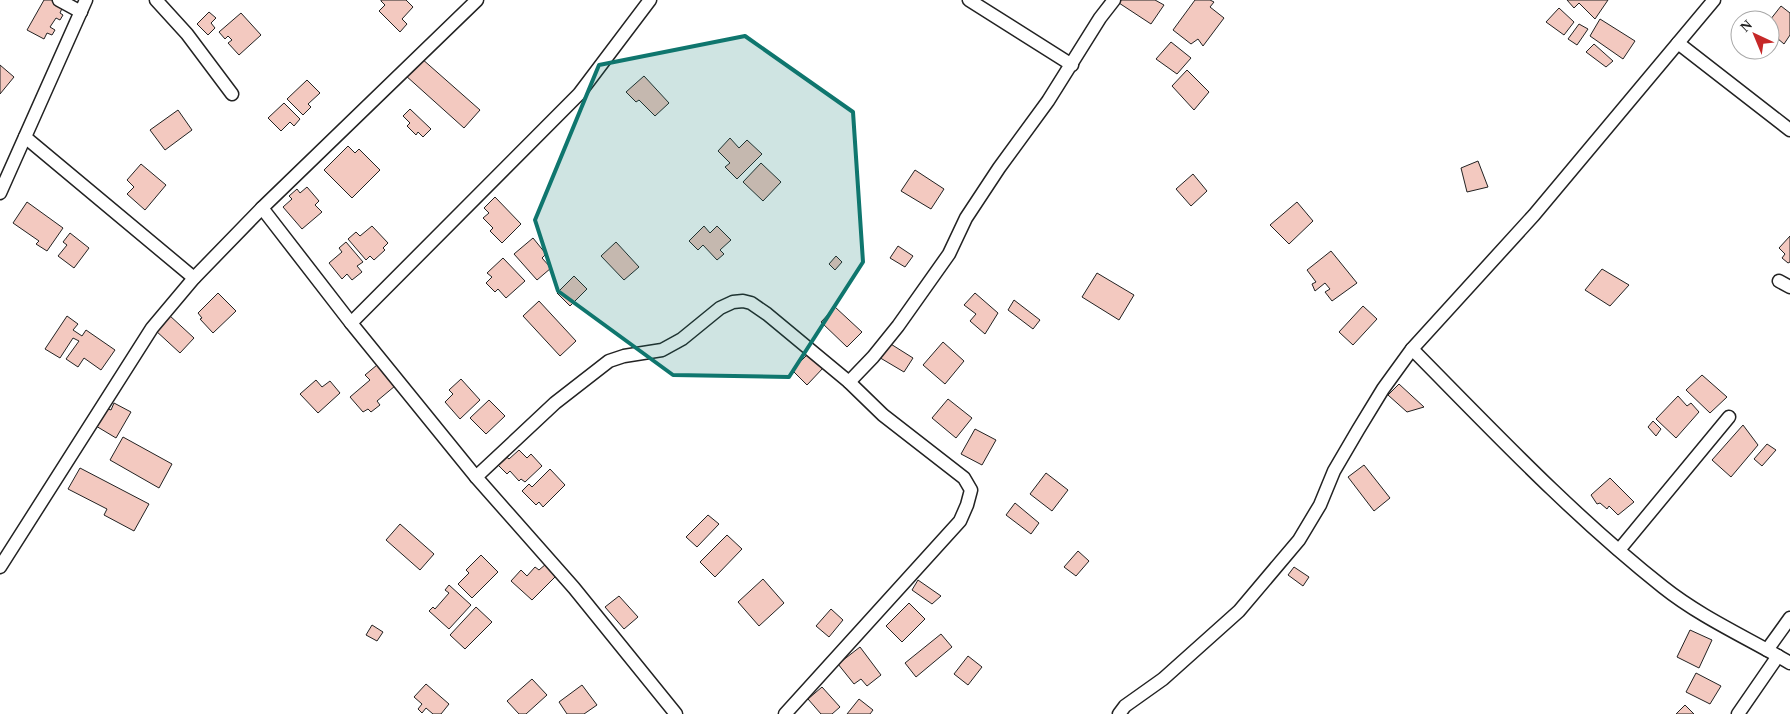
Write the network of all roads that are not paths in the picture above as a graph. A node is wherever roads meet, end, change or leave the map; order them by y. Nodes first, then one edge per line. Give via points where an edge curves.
1 (59, 0) edge
2 (86, 0) edge
3 (156, 0) edge
4 (477, 0) edge
5 (650, 0) edge
6 (969, 0) edge
7 (1114, 0) edge
8 (1714, 0) edge
9 (81, 12) junction
10 (1678, 44) junction
11 (1072, 65) junction
12 (232, 94) dead end
13 (1790, 130) edge
14 (25, 137) junction
15 (0, 193) edge
16 (262, 208) junction
17 (194, 278) junction
18 (351, 323) junction
19 (1412, 349) junction
20 (849, 382) junction
21 (1729, 417) dead end
22 (476, 477) junction
23 (1619, 550) junction
24 (0, 567) edge
25 (1790, 618) edge
26 (1772, 653) junction
27 (1790, 663) edge
28 (1126, 711) edge
29 (676, 714) edge
30 (785, 714) edge
31 (1738, 714) edge

1 - 9 street
2 - 9 street
3 - 12 street via 187,34
4 - 16 street
5 - 18 street via 579,94
6 - 11 street
7 - 11 street
8 - 10 street
9 - 14 street
10 - 13 street
10 - 19 street via 1534,215
11 - 20 street via 999,168 966,218 948,254 898,326
14 - 15 street
14 - 17 street
16 - 17 street
16 - 18 street
17 - 24 street via 152,328
18 - 22 street
19 - 23 street via 1556,494
19 - 28 street via 1358,430 1299,540 1239,611
20 - 22 street via 751,303 732,302 662,350 624,356 594,371
20 - 30 street via 882,415 964,478 970,490 960,521
21 - 23 street
22 - 29 street via 574,588
23 - 26 street via 1700,613
25 - 26 street
26 - 27 street
26 - 31 street

